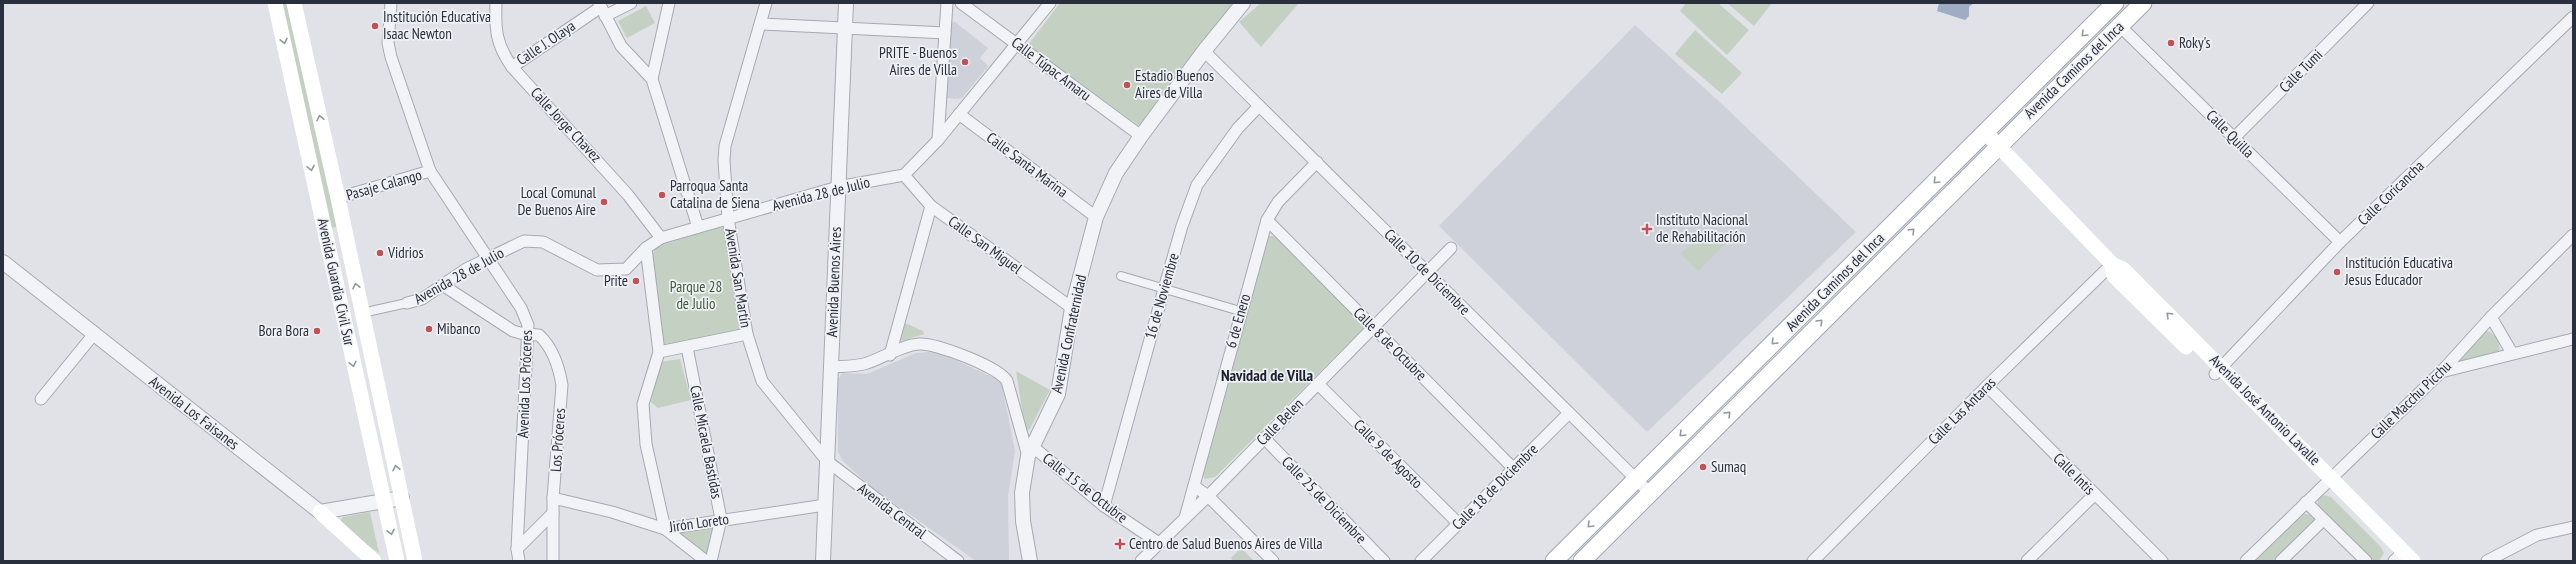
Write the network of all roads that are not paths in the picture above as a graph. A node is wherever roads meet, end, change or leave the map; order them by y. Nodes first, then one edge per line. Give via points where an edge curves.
1 (276, 3) edge
2 (294, 3) edge
3 (391, 3) edge
4 (496, 3) edge
5 (631, 3) edge
6 (669, 3) edge
7 (766, 3) edge
8 (846, 3) edge
9 (947, 3) edge
10 (961, 3) edge
11 (1050, 3) edge
12 (1243, 3) edge
13 (2115, 3) edge
14 (2143, 3) edge
15 (2368, 3) edge
16 (602, 9) edge
17 (2573, 17) edge
18 (761, 24) junction
19 (2120, 26) junction
20 (845, 30) junction
21 (945, 33) junction
22 (1018, 44) junction
23 (1204, 51) junction
24 (512, 67) junction
25 (652, 79) junction
26 (1259, 106) junction
27 (959, 114) junction
28 (1985, 132) junction
29 (1142, 136) junction
30 (2234, 138) junction
31 (938, 140) junction
32 (1998, 145) junction
33 (1316, 162) junction
34 (430, 171) junction
35 (904, 175) junction
36 (838, 187) junction
37 (338, 198) junction
38 (931, 206) junction
39 (1096, 217) junction
40 (728, 218) junction
41 (1267, 220) junction
42 (698, 227) junction
43 (345, 233) junction
44 (2573, 235) edge
45 (327, 238) junction
46 (661, 238) junction
47 (2340, 242) junction
48 (646, 248) junction
49 (1451, 248) dead end
50 (488, 258) junction
51 (3, 262) edge
52 (2112, 264) junction
53 (1428, 272) junction
54 (1121, 276) dead end
55 (444, 286) junction
56 (1164, 289) junction
57 (407, 304) joint
58 (1072, 308) junction
59 (1240, 311) junction
60 (362, 313) junction
61 (2491, 317) junction
62 (1373, 328) junction
63 (94, 334) junction
64 (530, 334) junction
65 (747, 334) junction
66 (2573, 340) edge
67 (687, 347) junction
68 (659, 352) junction
69 (2512, 353) junction
70 (890, 355) junction
71 (830, 367) junction
72 (2218, 371) junction
73 (2441, 372) junction
74 (1318, 384) junction
75 (1987, 386) junction
76 (41, 399) dead end
77 (1569, 413) junction
78 (1264, 438) junction
79 (1030, 451) junction
80 (827, 461) junction
81 (1513, 468) junction
82 (1637, 479) junction
83 (2327, 480) junction
84 (1194, 486) junction
85 (1650, 493) junction
86 (2095, 494) junction
87 (1208, 496) junction
88 (402, 498) junction
89 (553, 498) junction
90 (384, 501) junction
91 (2306, 502) junction
92 (825, 506) junction
93 (1104, 506) junction
94 (320, 512) junction
95 (553, 513) junction
96 (1185, 519) junction
97 (721, 520) junction
98 (2323, 520) junction
99 (1458, 523) junction
100 (2573, 527) edge
101 (665, 529) junction
102 (1159, 543) junction
103 (517, 549) junction
104 (2402, 558) edge
105 (374, 561) edge
106 (397, 561) edge
107 (415, 561) edge
108 (519, 561) edge
109 (553, 561) edge
110 (706, 561) edge
111 (711, 561) edge
112 (823, 561) edge
113 (958, 561) edge
114 (1030, 561) edge
115 (1140, 561) edge
116 (1273, 561) edge
117 (1384, 561) edge
118 (1421, 561) edge
119 (1554, 561) edge
120 (1582, 561) edge
121 (1813, 561) edge
122 (2027, 561) edge
123 (2162, 561) edge
124 (2246, 561) edge
125 (2281, 561) edge
126 (2366, 561) edge
127 (2487, 561) edge

1 -> 45 main road, Avenida Guardia Civil Sur
37 -> 2 main road, Avenida Guardia Civil Sur
3 - 34 street, Avenida Los Próceres via 388,43 391,57
4 - 24 street, Calle Jorge Chavez via 496,30 500,50
5 - 16 street, Calle J. Olaya
6 - 25 street
7 - 18 street, Avenida San Martín
8 - 20 street, Avenida Buenos Aires
9 - 21 street
10 - 22 street, Calle Túpac Amaru
11 - 22 street
12 - 23 street, Avenida Confraternidad
13 -> 28 main road, Avenida Caminos del Inca
14 - 19 main road, Avenida Caminos del Inca
15 - 30 street, Calle Tumi
16 - 24 street, Calle J. Olaya
16 - 25 street via 621,46
17 - 47 street, Calle Coricancha
18 - 20 street
18 - 40 street, Avenida San Martín via 725,146
19 - 30 street, Calle Quilla
19 - 32 main road, Avenida Caminos del Inca
20 - 21 street
20 - 36 street, Avenida Buenos Aires
21 - 31 street
22 - 27 street
22 - 29 street, Calle Túpac Amaru
23 - 26 street, Calle 10 de Diciembre
23 - 29 street, Avenida Confraternidad
24 - 46 street, Calle Jorge Chavez via 628,195
25 - 42 street
26 - 33 street, Calle 10 de Diciembre
26 - 56 street, 16 de Noviembre via 1238,128 1197,186 1182,226
27 - 31 street
27 - 39 street, Calle Santa Marina
28 - 32 main road, Avenida José Antonio Lavalle
28 -> 82 main road, Avenida Caminos del Inca
29 - 39 street, Avenida Confraternidad via 1116,173
30 - 47 street, Calle Quilla
31 - 35 street
32 - 52 main road, Avenida José Antonio Lavalle
85 -> 32 main road, Avenida Caminos del Inca
33 - 41 street, 6 de Enero via 1278,202
33 - 53 street, Calle 10 de Diciembre
34 - 37 street, Pasaje Calango
34 - 50 street, Avenida Los Próceres
35 - 36 street, Avenida 28 de Julio
35 - 38 street, Calle San Miguel
36 - 40 street, Avenida 28 de Julio
36 - 71 street, Avenida Buenos Aires
37 - 43 main road, Avenida Guardia Civil Sur
38 - 58 street, Calle San Miguel
38 - 70 street
39 - 58 street, Avenida Confraternidad
40 - 42 street, Avenida 28 de Julio
40 - 65 street, Avenida San Martín
41 - 59 street, 6 de Enero
41 - 62 street, Calle 8 de Octubre
42 - 46 street, Avenida 28 de Julio
43 - 45 main road
60 -> 43 main road, Avenida Guardia Civil Sur
44 - 61 street, Calle Macchu Picchu
45 -> 90 main road, Avenida Guardia Civil Sur
46 - 48 street, Avenida 28 de Julio
47 - 72 street, Calle Coricancha
48 - 50 street, Avenida 28 de Julio via 626,269 597,270 543,242 524,241
48 - 68 street
49 - 53 street, Calle Belen
50 - 55 street, Avenida 28 de Julio via 466,268
50 - 64 street, Avenida Los Próceres via 521,308
51 - 63 street, Avenida Los Faisanes
52 - 72 main road, Avenida José Antonio Lavalle via 2124,269
52 - 75 street, Calle Las Antaras
53 - 62 street, Calle Belen
53 - 77 street, Calle 10 de Diciembre
54 - 56 street
55 - 57 street, Avenida 28 de Julio via 422,299
55 - 64 street, Los Próceres via 513,331
56 - 59 street
56 - 93 street, 16 de Noviembre
57 - 60 street
58 - 79 street, Avenida Confraternidad via 1058,394
59 - 84 street, 6 de Enero
88 -> 60 main road, Avenida Guardia Civil Sur
61 - 69 street
61 - 73 street, Calle Macchu Picchu
62 - 74 street, Calle Belen
62 - 81 street, Calle 8 de Octubre
63 - 76 street
63 - 94 street, Avenida Los Faisanes
64 - 89 street, Los Próceres via 543,338 559,369 562,385
64 - 103 street, Avenida Los Próceres
65 - 67 street
65 - 80 street, Avenida San Martín via 762,381
66 - 69 street
67 - 68 street
67 - 97 street, Calle Micaela Bastidas
68 - 101 street via 643,404 643,426
69 - 73 street
70 - 71 street via 865,364
70 - 79 street via 917,344 932,344 1004,376
71 - 80 street, Avenida Buenos Aires
72 - 83 main road, Avenida José Antonio Lavalle
73 - 83 street, Calle Macchu Picchu
74 - 78 street, Calle Belen
74 - 99 street, Calle 9 de Agosto
75 - 86 street, Calle Intis
75 - 121 street, Calle Las Antaras
77 - 81 street, Calle 18 de Diciembre
77 - 82 street, Calle 10 de Diciembre
78 - 87 street, Calle Belen
78 - 117 street, Calle 25 de Diciembre
79 - 93 street, Calle 15 de Octubre
79 - 114 street, Avenida Confraternidad via 1022,493 1023,522
80 - 92 street, Avenida Buenos Aires
80 - 113 street, Avenida Central
81 - 99 street, Calle 18 de Diciembre
82 - 85 street, Calle 10 de Diciembre
82 -> 119 main road, Avenida Caminos del Inca
83 - 91 street, Calle Macchu Picchu
83 - 104 main road, Avenida José Antonio Lavalle
84 - 87 street
84 - 96 street, 6 de Enero
85 - 120 main road, Avenida Caminos del Inca
86 - 122 street
86 - 123 street, Calle Intis
87 - 96 street, Calle Belen
87 - 116 street
88 - 90 street
88 - 107 main road, Avenida Guardia Civil Sur
89 - 95 street, Los Próceres
89 - 101 street, Jirón Loreto via 612,512
90 - 94 street
90 -> 106 main road, Avenida Guardia Civil Sur
91 - 98 street
91 - 124 street, Calle Macchu Picchu
92 - 97 street, Jirón Loreto
92 - 112 street, Avenida Buenos Aires
93 - 102 street, Calle 15 de Octubre
94 - 105 main road
95 - 103 street
95 - 109 street, Los Próceres
96 - 102 street, Calle Belen
97 - 101 street, Jirón Loreto
97 - 111 street, Calle Micaela Bastidas
98 - 125 street
98 - 126 street
99 - 118 street, Calle 18 de Diciembre
100 - 127 street via 2537,535
101 - 110 street
102 - 115 street, Calle Belen
103 - 108 street, Avenida Los Próceres

